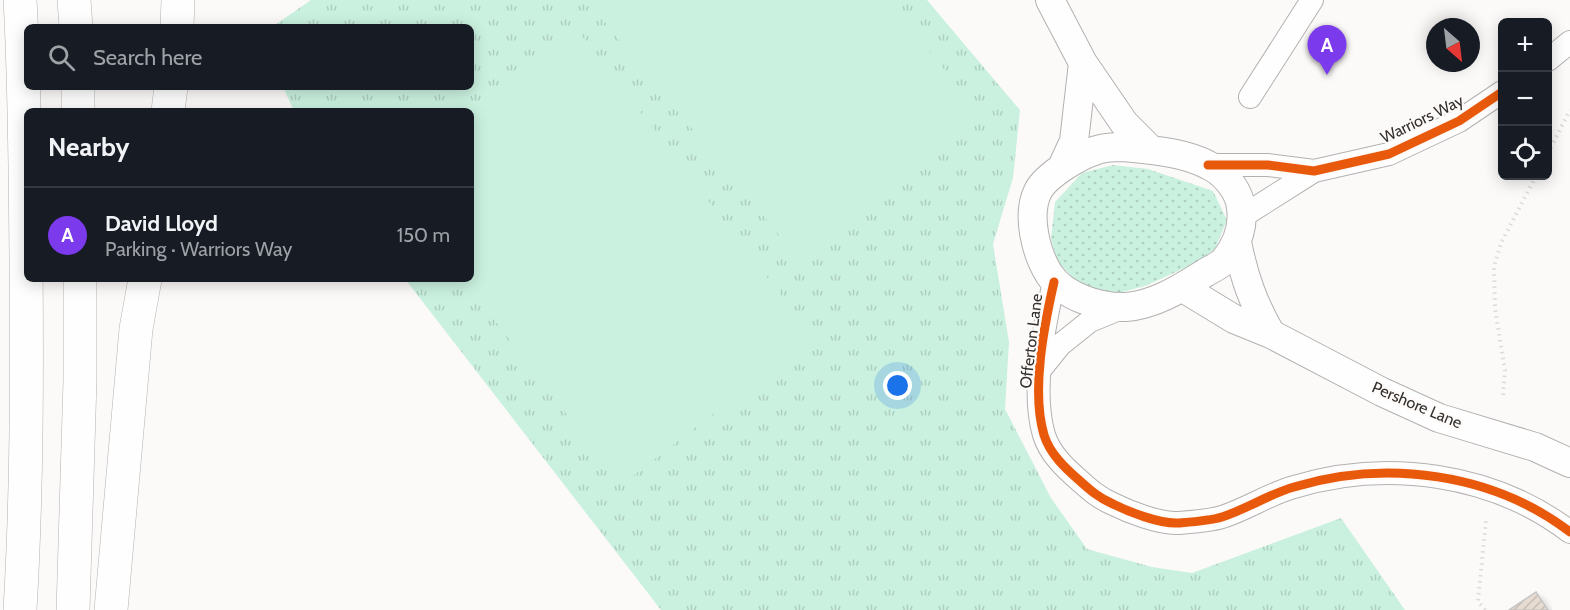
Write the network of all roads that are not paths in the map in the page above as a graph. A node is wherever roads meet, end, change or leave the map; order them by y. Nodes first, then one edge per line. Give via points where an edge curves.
1 (20, 0) edge
2 (74, 0) edge
3 (178, 0) edge
4 (1050, 0) edge
5 (1312, 0) edge
6 (76, 24) edge
7 (177, 24) edge
8 (1570, 42) edge
9 (1552, 57) edge
10 (1083, 63) junction
11 (24, 72) edge
12 (24, 90) edge
13 (78, 90) edge
14 (171, 90) edge
15 (1498, 95) edge
16 (1250, 98) dead end
17 (24, 108) edge
18 (78, 108) edge
19 (168, 108) edge
20 (1151, 150) junction
21 (1208, 165) junction
22 (1062, 167) junction
23 (1314, 171) junction
24 (1240, 229) junction
25 (26, 282) edge
26 (80, 282) edge
27 (144, 282) edge
28 (1054, 282) junction
29 (1183, 288) junction
30 (1126, 307) junction
31 (1270, 334) junction
32 (1040, 370) junction
33 (1570, 463) edge
34 (1570, 532) edge
35 (20, 610) edge
36 (73, 610) edge
37 (111, 610) edge

1 - 11 highway
2 - 6 highway
3 - 7 highway
4 - 10 main road
5 - 16 street
8 - 9 street
10 - 20 main road via 1124,123
10 - 22 main road via 1074,141
12 - 17 highway
13 - 18 highway
14 - 19 highway
15 - 23 street, Warriors Way via 1459,121 1389,154
20 - 21 main road
20 - 22 main road via 1098,149
21 - 23 street, Warriors Way via 1268,165
21 - 24 main road via 1225,177 1238,195
22 - 28 main road via 1038,191 1033,215 1036,243
23 - 24 street, Warriors Way
24 - 29 main road via 1222,263
24 - 31 main road via 1243,272
25 - 35 highway
26 - 36 highway
27 - 37 highway via 136,329
28 - 30 main road via 1083,301
28 - 32 street, Offerton Lane
29 - 30 main road
29 - 31 main road, Pershore Lane via 1234,319
30 - 32 street, Offerton Lane via 1090,321 1060,345
31 - 33 main road, Pershore Lane via 1439,418 1535,447
32 - 34 street, Offerton Lane via 1038,403 1045,436 1060,463 1098,498 1131,513 1175,523 1221,517 1293,487 1351,475 1406,473 1470,483 1508,496 1554,519

